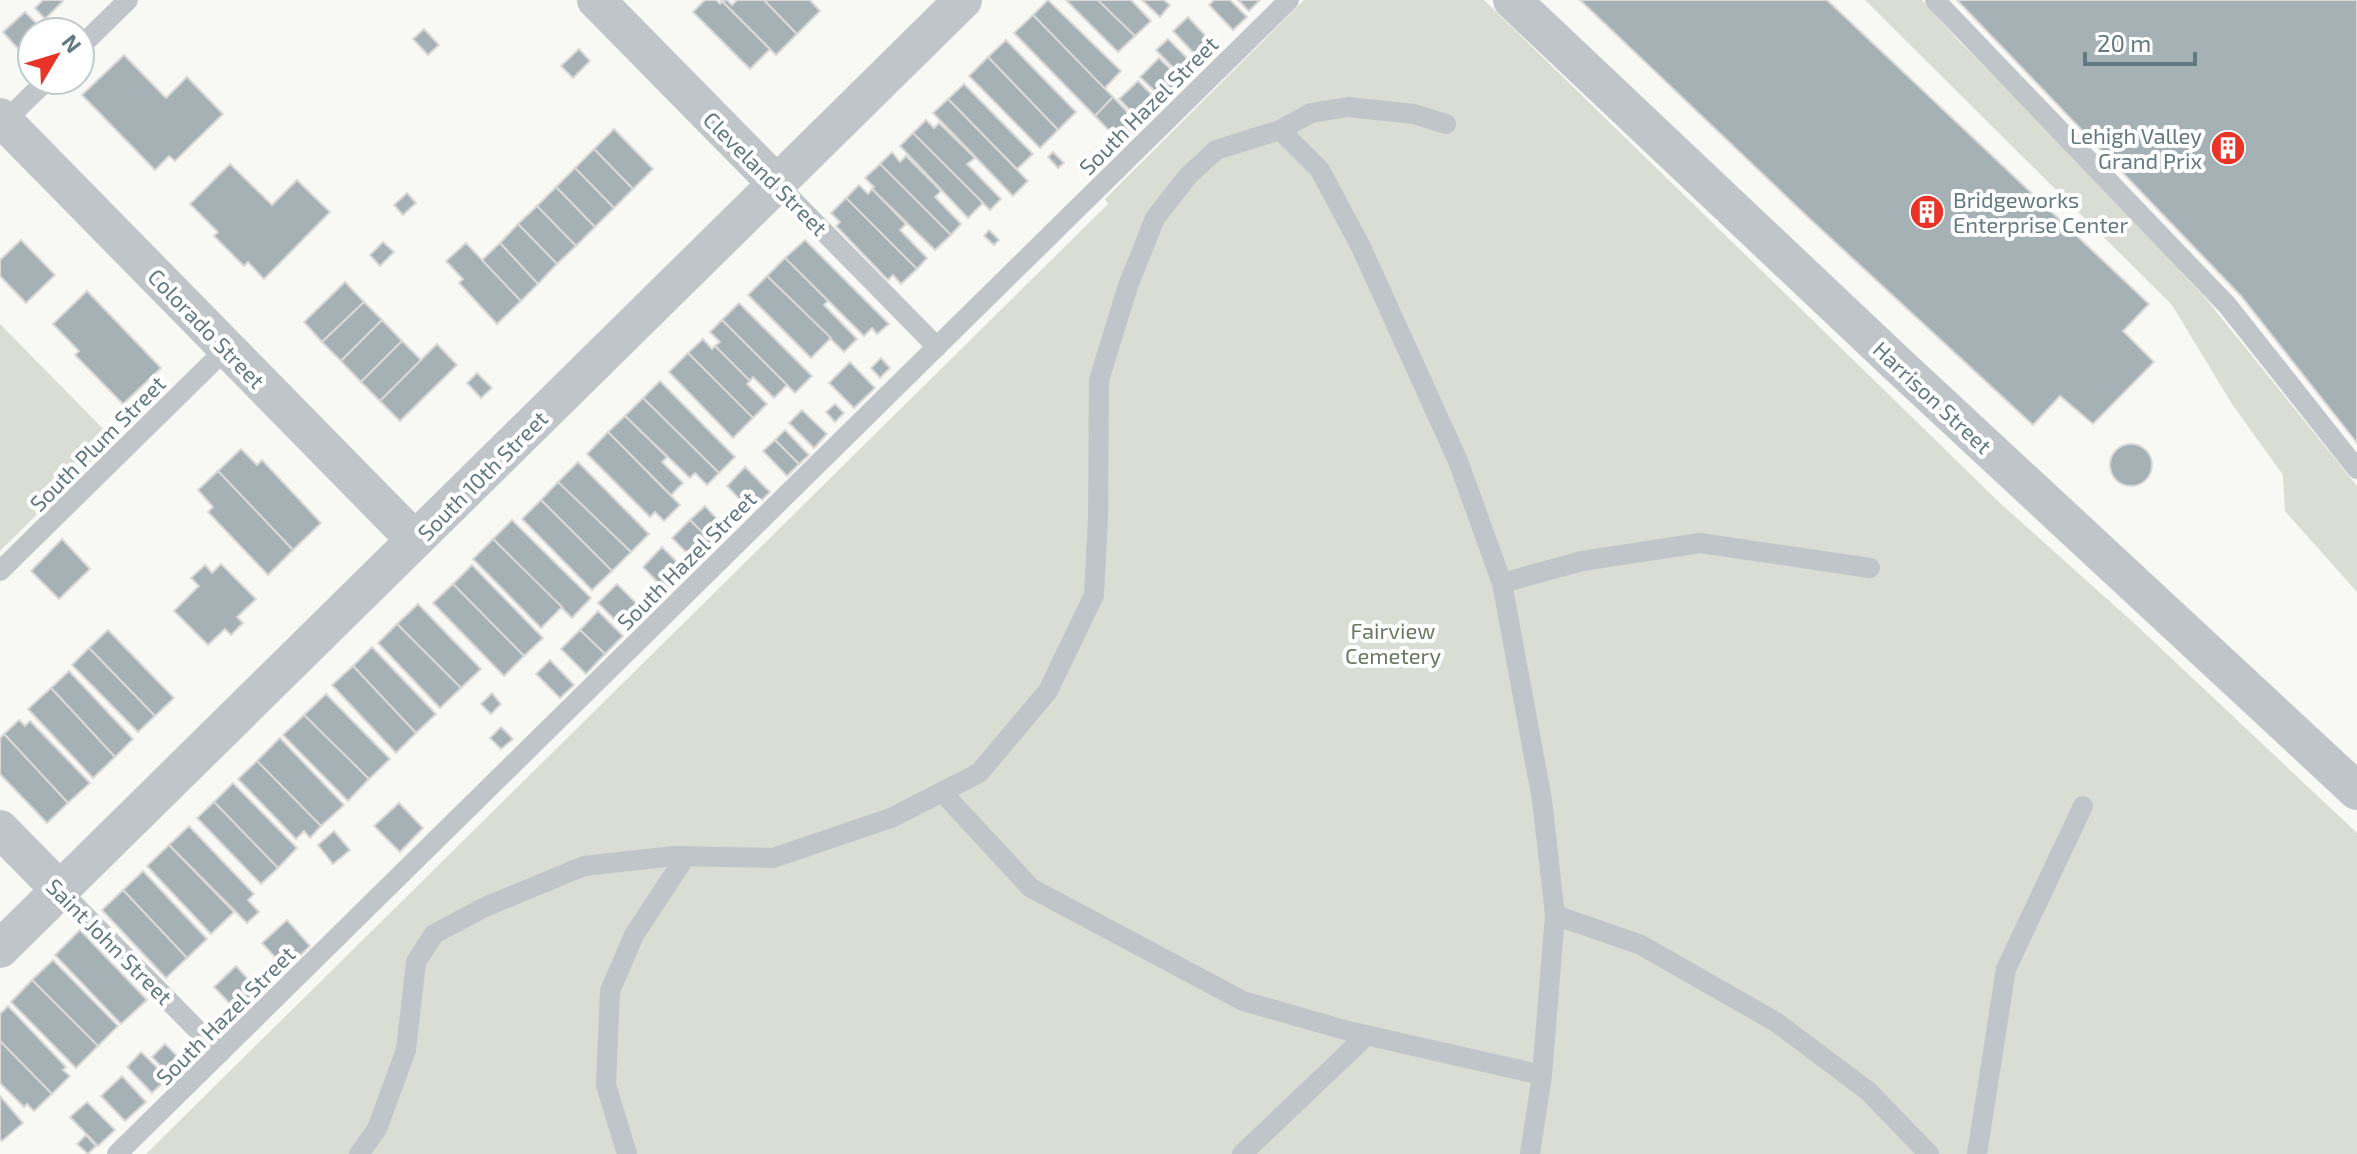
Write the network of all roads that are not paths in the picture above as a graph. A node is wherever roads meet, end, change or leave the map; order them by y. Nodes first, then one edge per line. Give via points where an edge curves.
1 (128, 0) edge
2 (596, 0) edge
3 (963, 0) edge
4 (1289, 0) edge
5 (1512, 0) edge
6 (1935, 0) edge
7 (96, 31) edge
8 (29, 96) edge
9 (2, 119) edge
10 (1446, 124) dead end
11 (1280, 130) junction
12 (777, 184) junction
13 (937, 347) junction
14 (227, 348) junction
15 (2357, 469) edge
16 (415, 540) junction
17 (1870, 568) dead end
18 (0, 571) edge
19 (1502, 583) junction
20 (2357, 791) edge
21 (942, 792) junction
22 (2083, 806) dead end
23 (0, 829) edge
24 (686, 856) junction
25 (60, 890) junction
26 (1555, 915) junction
27 (0, 949) edge
28 (1366, 1036) junction
29 (220, 1053) junction
30 (1542, 1075) junction
31 (117, 1154) edge
32 (359, 1154) edge
33 (627, 1154) edge
34 (1242, 1154) edge
35 (1530, 1154) edge
36 (1929, 1154) edge
37 (1977, 1154) edge

1 - 7 lane
2 - 12 street, Cleveland Street
3 - 12 street, South 10th Street
4 - 13 lane, South Hazel Street
5 - 20 street, Harrison Street
6 - 15 lane via 2227,305
8 - 9 lane
9 - 14 street, Colorado Street
10 - 11 lane via 1414,114 1348,107 1311,113
11 - 19 lane via 1320,170 1361,247 1458,461
11 - 21 lane via 1216,150 1155,218 1099,380 1094,595 1048,691 979,773
12 - 13 lane, Cleveland Street
12 - 16 street, South 10th Street
13 - 29 lane, South Hazel Street
14 - 16 street, Colorado Street
14 - 18 lane, South Plum Street
16 - 25 street, South 10th Street
17 - 19 lane via 1700,543 1582,561
19 - 26 lane via 1542,800
21 - 24 lane via 891,818 773,858
21 - 28 lane via 1031,888 1243,1001
22 - 37 lane via 2006,969
23 - 25 street, Saint John Street
24 - 32 lane via 584,866 434,934 416,962 406,1050 377,1129
24 - 33 lane via 634,935 610,991 606,1085
25 - 27 street, South 10th Street
25 - 29 lane, Saint John Street
26 - 30 lane
26 - 36 lane via 1641,945 1776,1022 1868,1091
28 - 30 lane
28 - 34 lane
29 - 31 lane, South Hazel Street
30 - 35 lane

